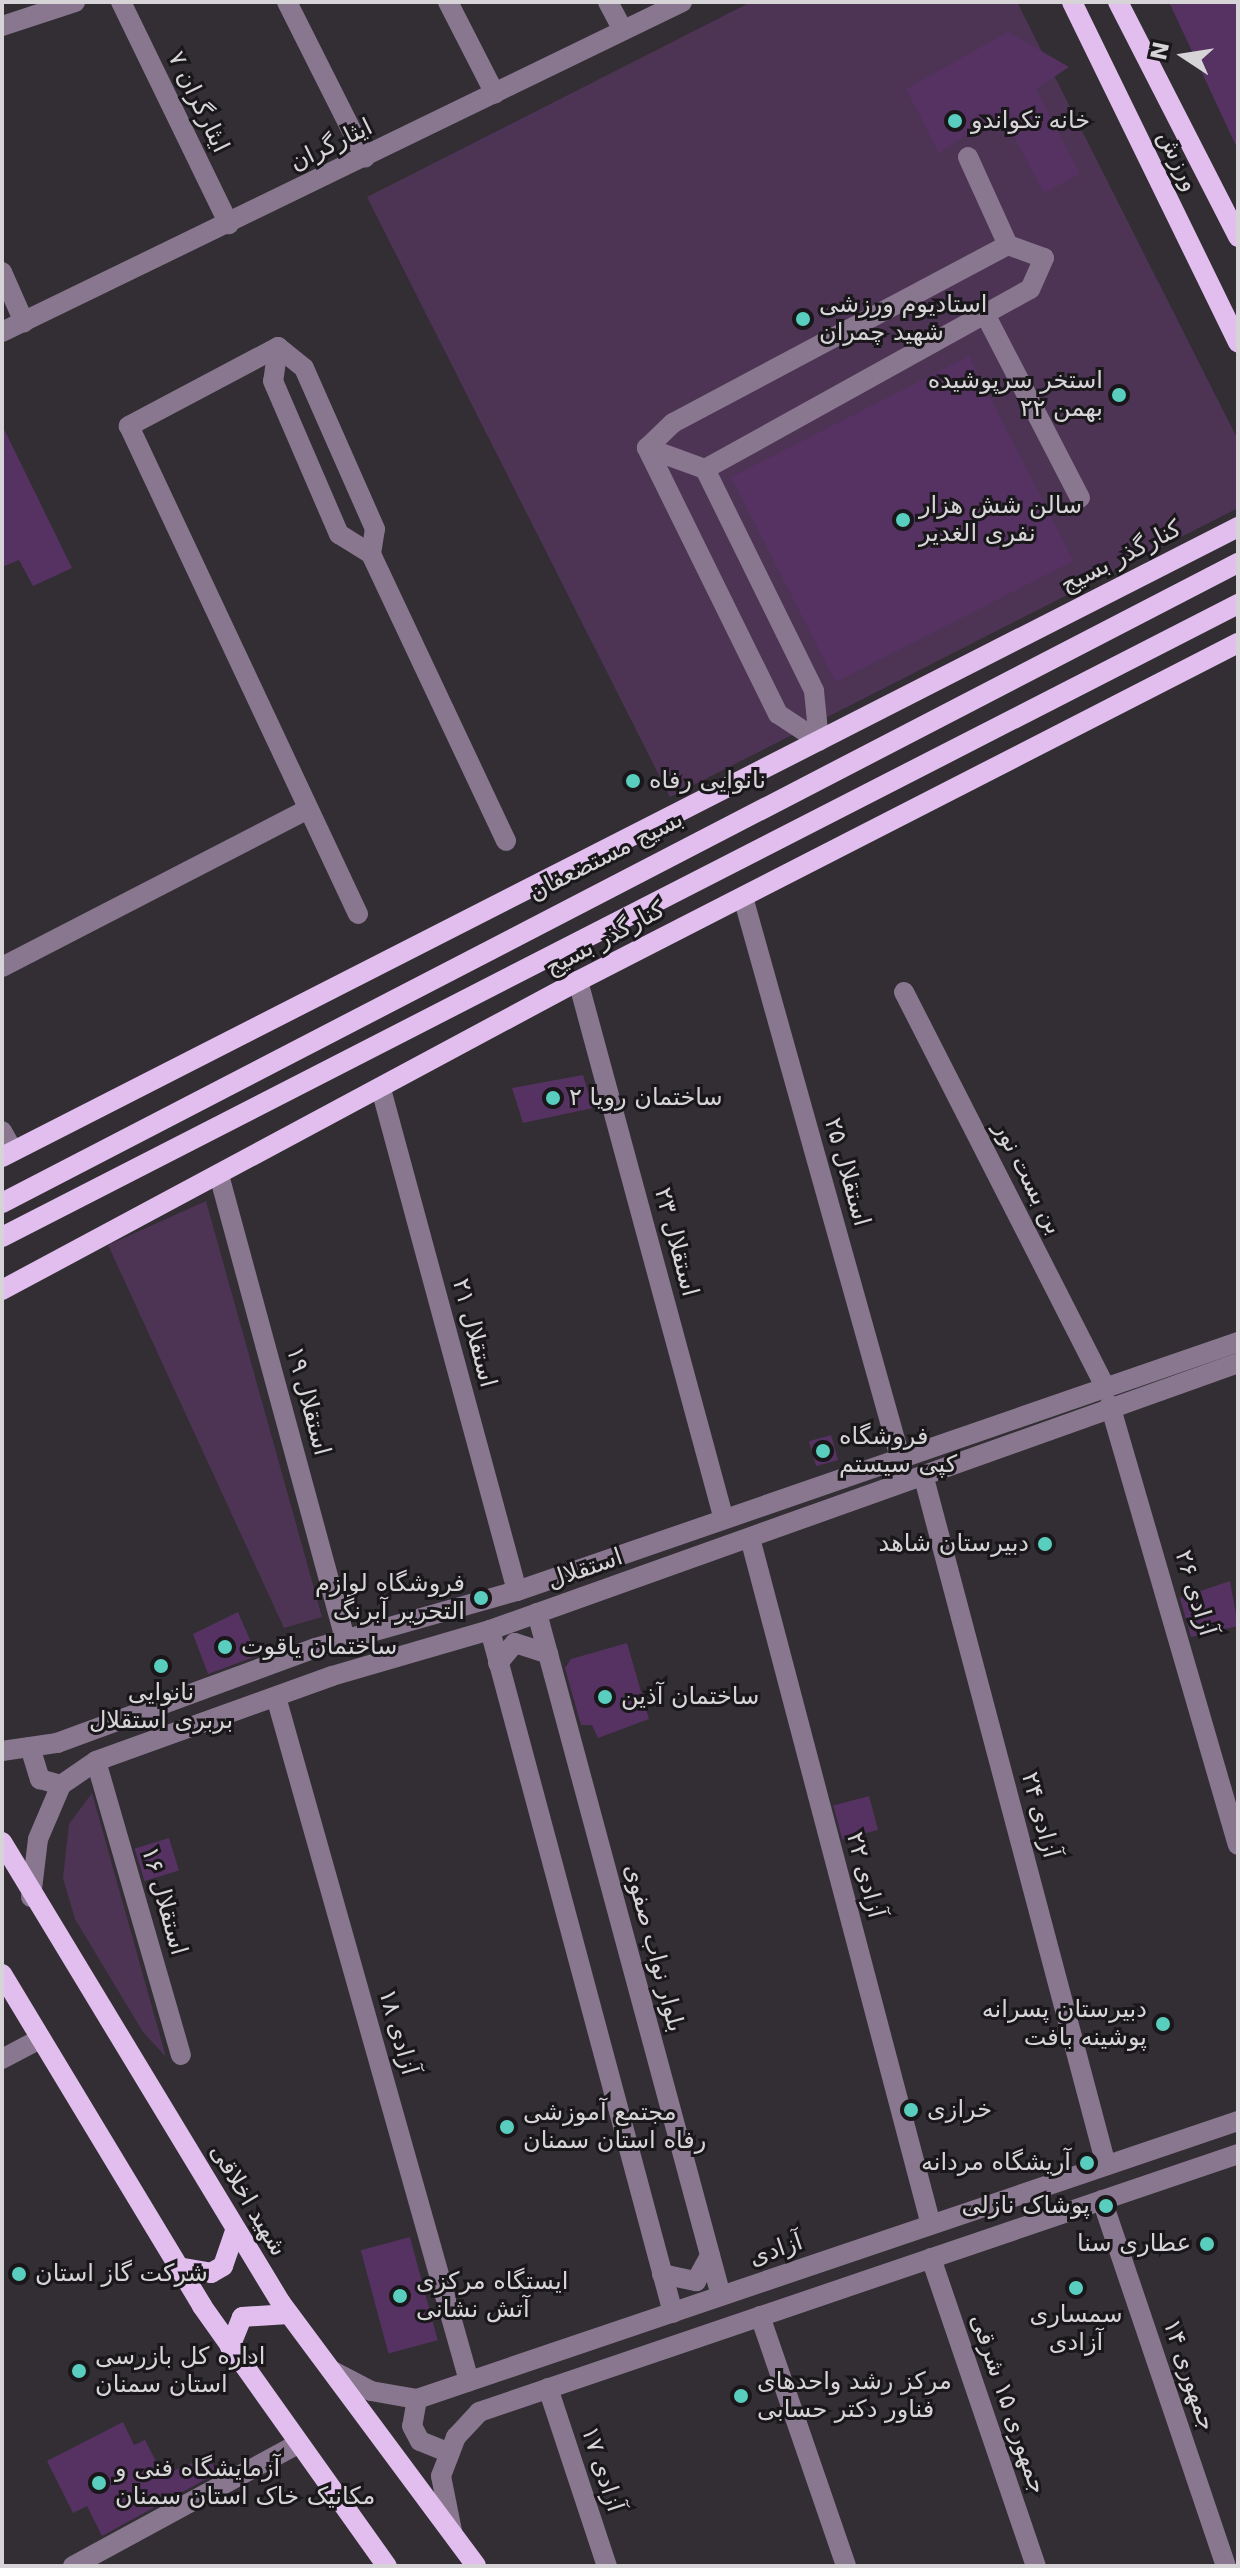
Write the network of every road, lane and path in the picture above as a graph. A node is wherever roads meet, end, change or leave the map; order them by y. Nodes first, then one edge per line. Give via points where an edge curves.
1 (75, 2) edge
2 (121, 2) edge
3 (287, 2) edge
4 (448, 2) edge
5 (608, 2) edge
6 (682, 2) edge
7 (1072, 2) edge
8 (1118, 2) edge
9 (2, 26) edge
10 (623, 30) junction
11 (495, 94) junction
12 (365, 157) junction
13 (968, 157) dead end
14 (229, 224) junction
15 (1238, 237) edge
16 (1008, 245) junction
17 (2, 272) edge
18 (985, 314) junction
19 (24, 322) junction
20 (2, 332) edge
21 (1238, 343) edge
22 (278, 347) junction
23 (647, 448) junction
24 (705, 469) junction
25 (1080, 498) dead end
26 (1237, 530) edge
27 (371, 554) junction
28 (1238, 563) edge
29 (1238, 604) edge
30 (1238, 643) edge
31 (819, 741) junction
32 (886, 781) junction
33 (306, 810) junction
34 (903, 813) junction
35 (506, 841) dead end
36 (743, 897) junction
37 (358, 914) dead end
38 (2, 967) edge
39 (578, 981) junction
40 (904, 992) dead end
41 (381, 1089) junction
42 (2, 1131) edge
43 (7, 1154) edge
44 (219, 1175) junction
45 (2, 1203) edge
46 (2, 1237) edge
47 (2, 1290) edge
48 (1238, 1342) edge
49 (1238, 1363) edge
50 (1108, 1397) junction
51 (901, 1461) junction
52 (924, 1478) junction
53 (723, 1516) junction
54 (750, 1538) junction
55 (610, 1557) junction
56 (619, 1584) junction
57 (517, 1591) junction
58 (537, 1613) junction
59 (490, 1630) junction
60 (346, 1641) junction
61 (548, 1654) junction
62 (498, 1663) junction
63 (276, 1697) junction
64 (30, 1747) junction
65 (2, 1751) edge
66 (96, 1761) junction
67 (61, 1785) junction
68 (2, 1842) edge
69 (1238, 1845) edge
70 (31, 1897) junction
71 (2, 1974) edge
72 (38, 2040) junction
73 (181, 2055) dead end
74 (2, 2059) edge
75 (1238, 2121) edge
76 (1238, 2154) edge
77 (1106, 2165) junction
78 (1021, 2195) junction
79 (1102, 2200) junction
80 (1031, 2224) junction
81 (931, 2225) junction
82 (236, 2229) junction
83 (710, 2256) junction
84 (931, 2258) junction
85 (178, 2267) junction
86 (662, 2274) junction
87 (721, 2296) junction
88 (673, 2313) junction
89 (289, 2314) junction
90 (760, 2316) junction
91 (230, 2347) junction
92 (331, 2370) junction
93 (469, 2381) junction
94 (548, 2388) junction
95 (417, 2399) junction
96 (298, 2444) junction
97 (450, 2453) junction
98 (452, 2531) junction
99 (73, 2566) edge
100 (387, 2566) edge
101 (476, 2566) edge
102 (607, 2566) edge
103 (846, 2566) edge
104 (1036, 2566) edge
105 (1226, 2566) edge

1 - 9 street
2 - 14 street, ایثارگران ۷
3 - 12 street
4 - 11 street
5 - 10 street
6 - 10 street, ایثارگران
7 - 21 main road, ورزش
8 - 15 main road, ورزش
10 - 11 street, ایثارگران
11 - 12 street, ایثارگران
12 - 14 street, ایثارگران
13 - 16 street
14 - 19 street, ایثارگران
16 - 18 street via 1044,258 1030,289
16 - 23 street via 673,423
17 - 19 street
18 - 24 street
18 - 25 street
19 - 20 street, ایثارگران
22 - 27 street via 304,368 375,529
22 - 27 street via 273,381 339,534
22 - 33 street via 129,426
23 - 24 street
23 - 31 street via 778,714
24 - 31 street via 814,691
26 - 31 main road, کنارگذر بسیج
27 - 35 street
28 - 45 main road, بسیج مستضعفان via 489,945
29 - 32 main road
30 - 34 main road, کنارگذر بسیج
31 - 43 main road, کنارگذر بسیج
32 - 34 main road
32 - 46 main road
33 - 37 street
33 - 38 street
34 - 36 main road, کنارگذر بسیج
36 - 39 main road, کنارگذر بسیج
36 - 51 street, استقلال ۲۵
39 - 41 main road, کنارگذر بسیج
39 - 53 street, استقلال ۲۳
40 - 50 street, بن بست نور
41 - 44 main road, کنارگذر بسیج
41 - 57 street, استقلال ۲۱
42 - 43 street
44 - 47 main road, کنارگذر بسیج
44 - 60 street, استقلال ۱۹
48 - 50 street, استقلال
49 - 50 street, استقلال
50 - 51 street, استقلال
50 - 52 street, استقلال
50 - 69 street, آزادی ۲۶
51 - 53 street, استقلال
52 - 54 street, استقلال
52 - 77 street, آزادی ۲۴
53 - 55 street, استقلال
54 - 56 street, استقلال
54 - 81 street, آزادی ۲۲
55 - 56 street
55 - 57 street, استقلال
56 - 58 street, استقلال
57 - 60 street, استقلال
58 - 59 street, استقلال
58 - 61 street, بلوار نواب صفوی
59 - 62 street
59 - 63 street, استقلال
60 - 64 street, استقلال
61 - 62 street via 515,1643
61 - 83 street, بلوار نواب صفوی
62 - 86 street
63 - 66 street, استقلال
63 - 93 street, آزادی ۱۸
64 - 65 street, استقلال
64 - 67 street via 40,1779
66 - 67 street, استقلال
66 - 73 street, استقلال ۱۶
67 - 70 street via 38,1839
68 - 70 main road, شهید اخلاقی
70 - 82 main road, شهید اخلاقی
71 - 72 main road
72 - 74 street
72 - 85 main road
75 - 77 street, آزادی
76 - 79 street
77 - 78 street, آزادی
78 - 80 street
78 - 81 street, آزادی
79 - 80 street
79 - 105 street, جمهوری ۱۴
80 - 84 street
81 - 87 street, آزادی
82 - 85 main road via 223,2266 211,2273
82 - 89 main road, شهید اخلاقی
83 - 86 street via 696,2281
83 - 87 street, بلوار نواب صفوی
84 - 90 street
84 - 104 street, جمهوری ۱۵ شرقی
85 - 91 main road
86 - 88 street
87 - 88 street, آزادی
88 - 93 street, آزادی
89 - 91 main road via 242,2317
89 - 92 main road, شهید اخلاقی
90 - 94 street
90 - 103 street
91 - 96 main road
92 - 95 street, آزادی via 371,2391
92 - 98 main road, شهید اخلاقی
93 - 95 street, آزادی
94 - 97 street via 479,2412
94 - 102 street, آزادی ۱۷
95 - 97 street via 412,2426 420,2441
96 - 99 street
96 - 100 main road
97 - 98 street via 441,2476
98 - 101 main road, شهید اخلاقی

